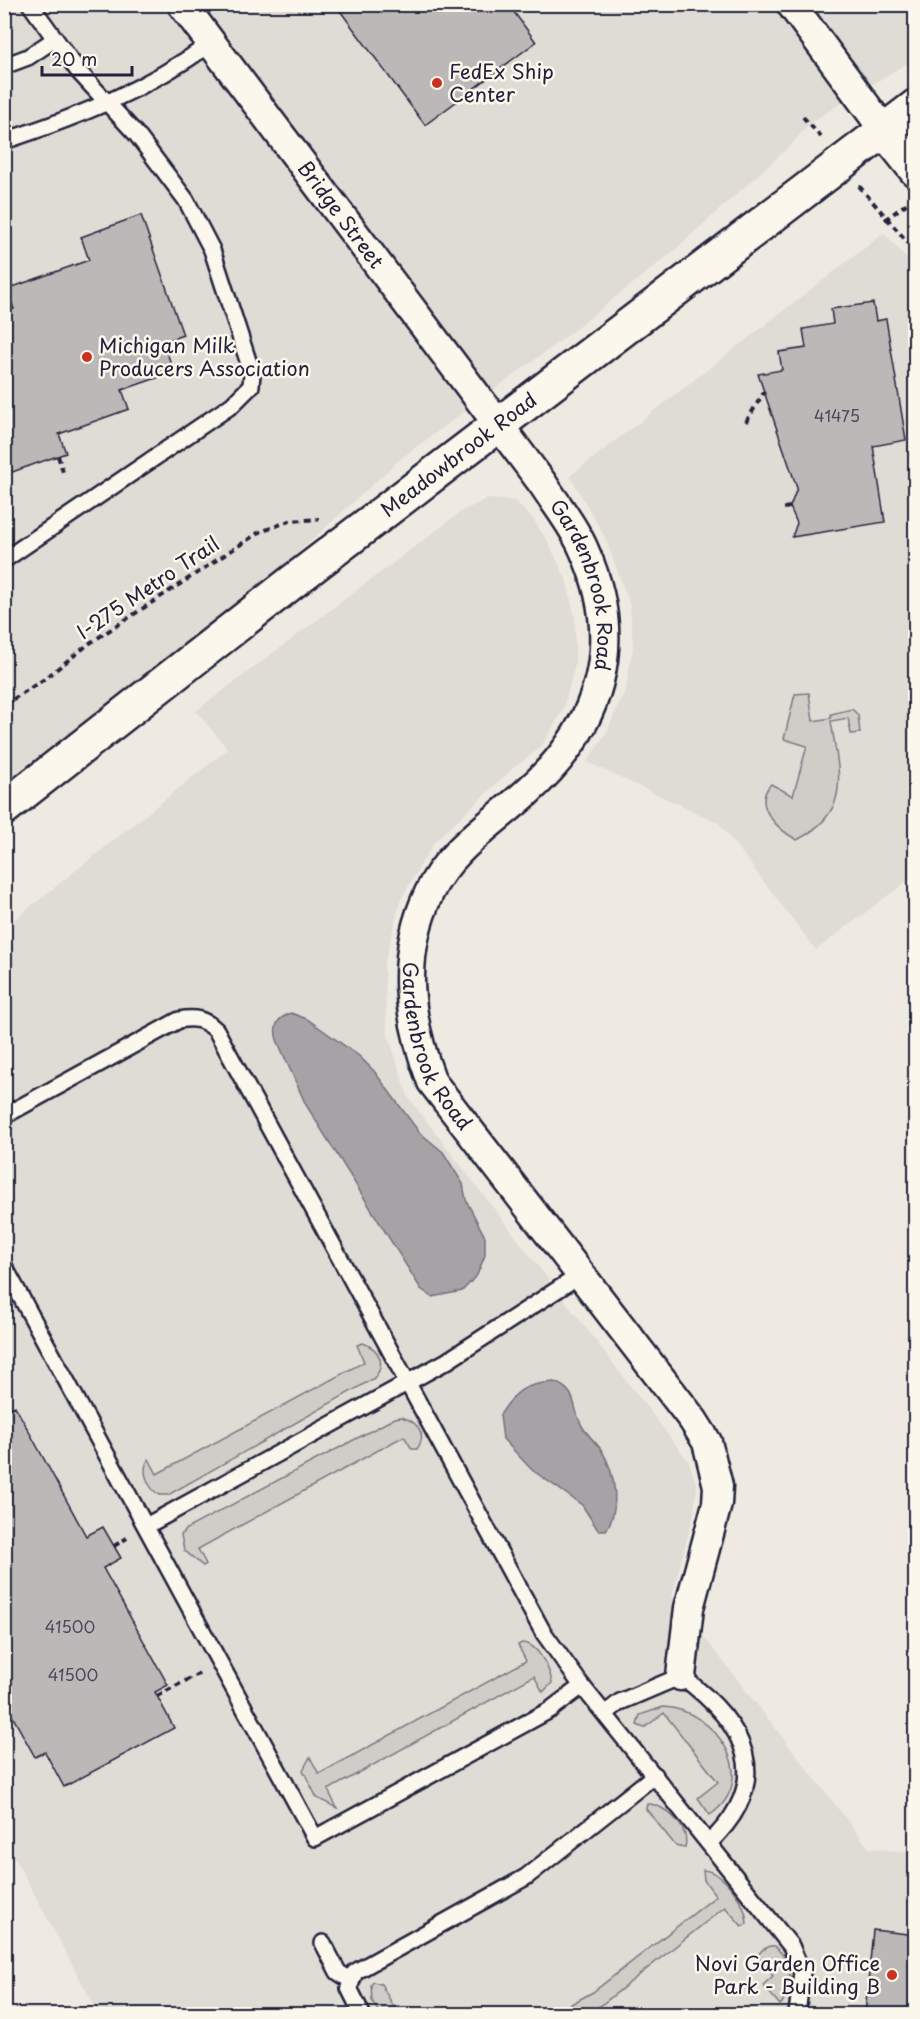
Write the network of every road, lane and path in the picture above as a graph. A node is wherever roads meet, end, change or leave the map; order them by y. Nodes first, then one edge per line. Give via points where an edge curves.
1 (30, 4) edge
2 (182, 4) edge
3 (791, 4) edge
4 (55, 39) junction
5 (211, 43) junction
6 (4, 66) edge
7 (108, 104) junction
8 (915, 106) edge
9 (803, 117) dead end
10 (812, 124) dead end
11 (884, 130) junction
12 (4, 141) edge
13 (915, 170) edge
14 (915, 197) edge
15 (870, 201) dead end
16 (885, 220) junction
17 (915, 252) edge
18 (764, 392) dead end
19 (746, 422) dead end
20 (498, 425) junction
21 (58, 456) dead end
22 (63, 472) dead end
23 (319, 519) dead end
24 (4, 560) edge
25 (4, 705) edge
26 (4, 808) edge
27 (4, 1116) edge
28 (4, 1266) edge
29 (580, 1275) junction
30 (409, 1383) junction
31 (146, 1526) junction
32 (128, 1538) dead end
33 (114, 1546) dead end
34 (201, 1673) dead end
35 (681, 1676) junction
36 (582, 1686) junction
37 (157, 1696) dead end
38 (606, 1713) junction
39 (655, 1776) junction
40 (709, 1843) junction
41 (323, 1943) dead end
42 (350, 1980) junction
43 (362, 2014) edge
44 (797, 2014) edge

1 - 4 lane
2 - 5 street, Bridge Street
3 - 11 street
4 - 6 lane via 28,57
4 - 7 lane
5 - 7 lane
5 - 20 street, Bridge Street
7 - 12 lane
7 - 24 lane via 152,154 204,231 249,358 251,386 232,405
8 - 11 street, Meadowbrook Road
9 - 10 path
11 - 13 street
11 - 20 street, Meadowbrook Road
14 - 16 path
15 - 16 path
16 - 17 path
18 - 19 path
20 - 26 street, Meadowbrook Road
20 - 29 street, Gardenbrook Road via 543,484 584,549 601,595 605,641 600,681 587,718 572,744 543,778 461,850 429,893 412,945 411,1012 432,1082
21 - 22 path
23 - 25 path, I-275 Metro Trail via 289,521 258,533 90,643
27 - 30 lane via 179,1020 206,1021 225,1042
28 - 31 lane
29 - 30 lane
29 - 35 street, Gardenbrook Road via 693,1420 707,1442 715,1467 717,1503 689,1608
30 - 31 lane
30 - 36 lane via 543,1632
31 - 36 lane via 315,1838 550,1710
32 - 33 path
34 - 37 path
35 - 38 lane via 635,1695
35 - 40 lane via 725,1718 741,1740 746,1756 742,1802 734,1817
36 - 38 lane
38 - 39 lane
39 - 40 lane
39 - 42 lane via 526,1877 362,1968
40 - 44 lane via 796,1954 802,1972
41 - 42 lane via 338,1972
42 - 43 lane via 349,1988

